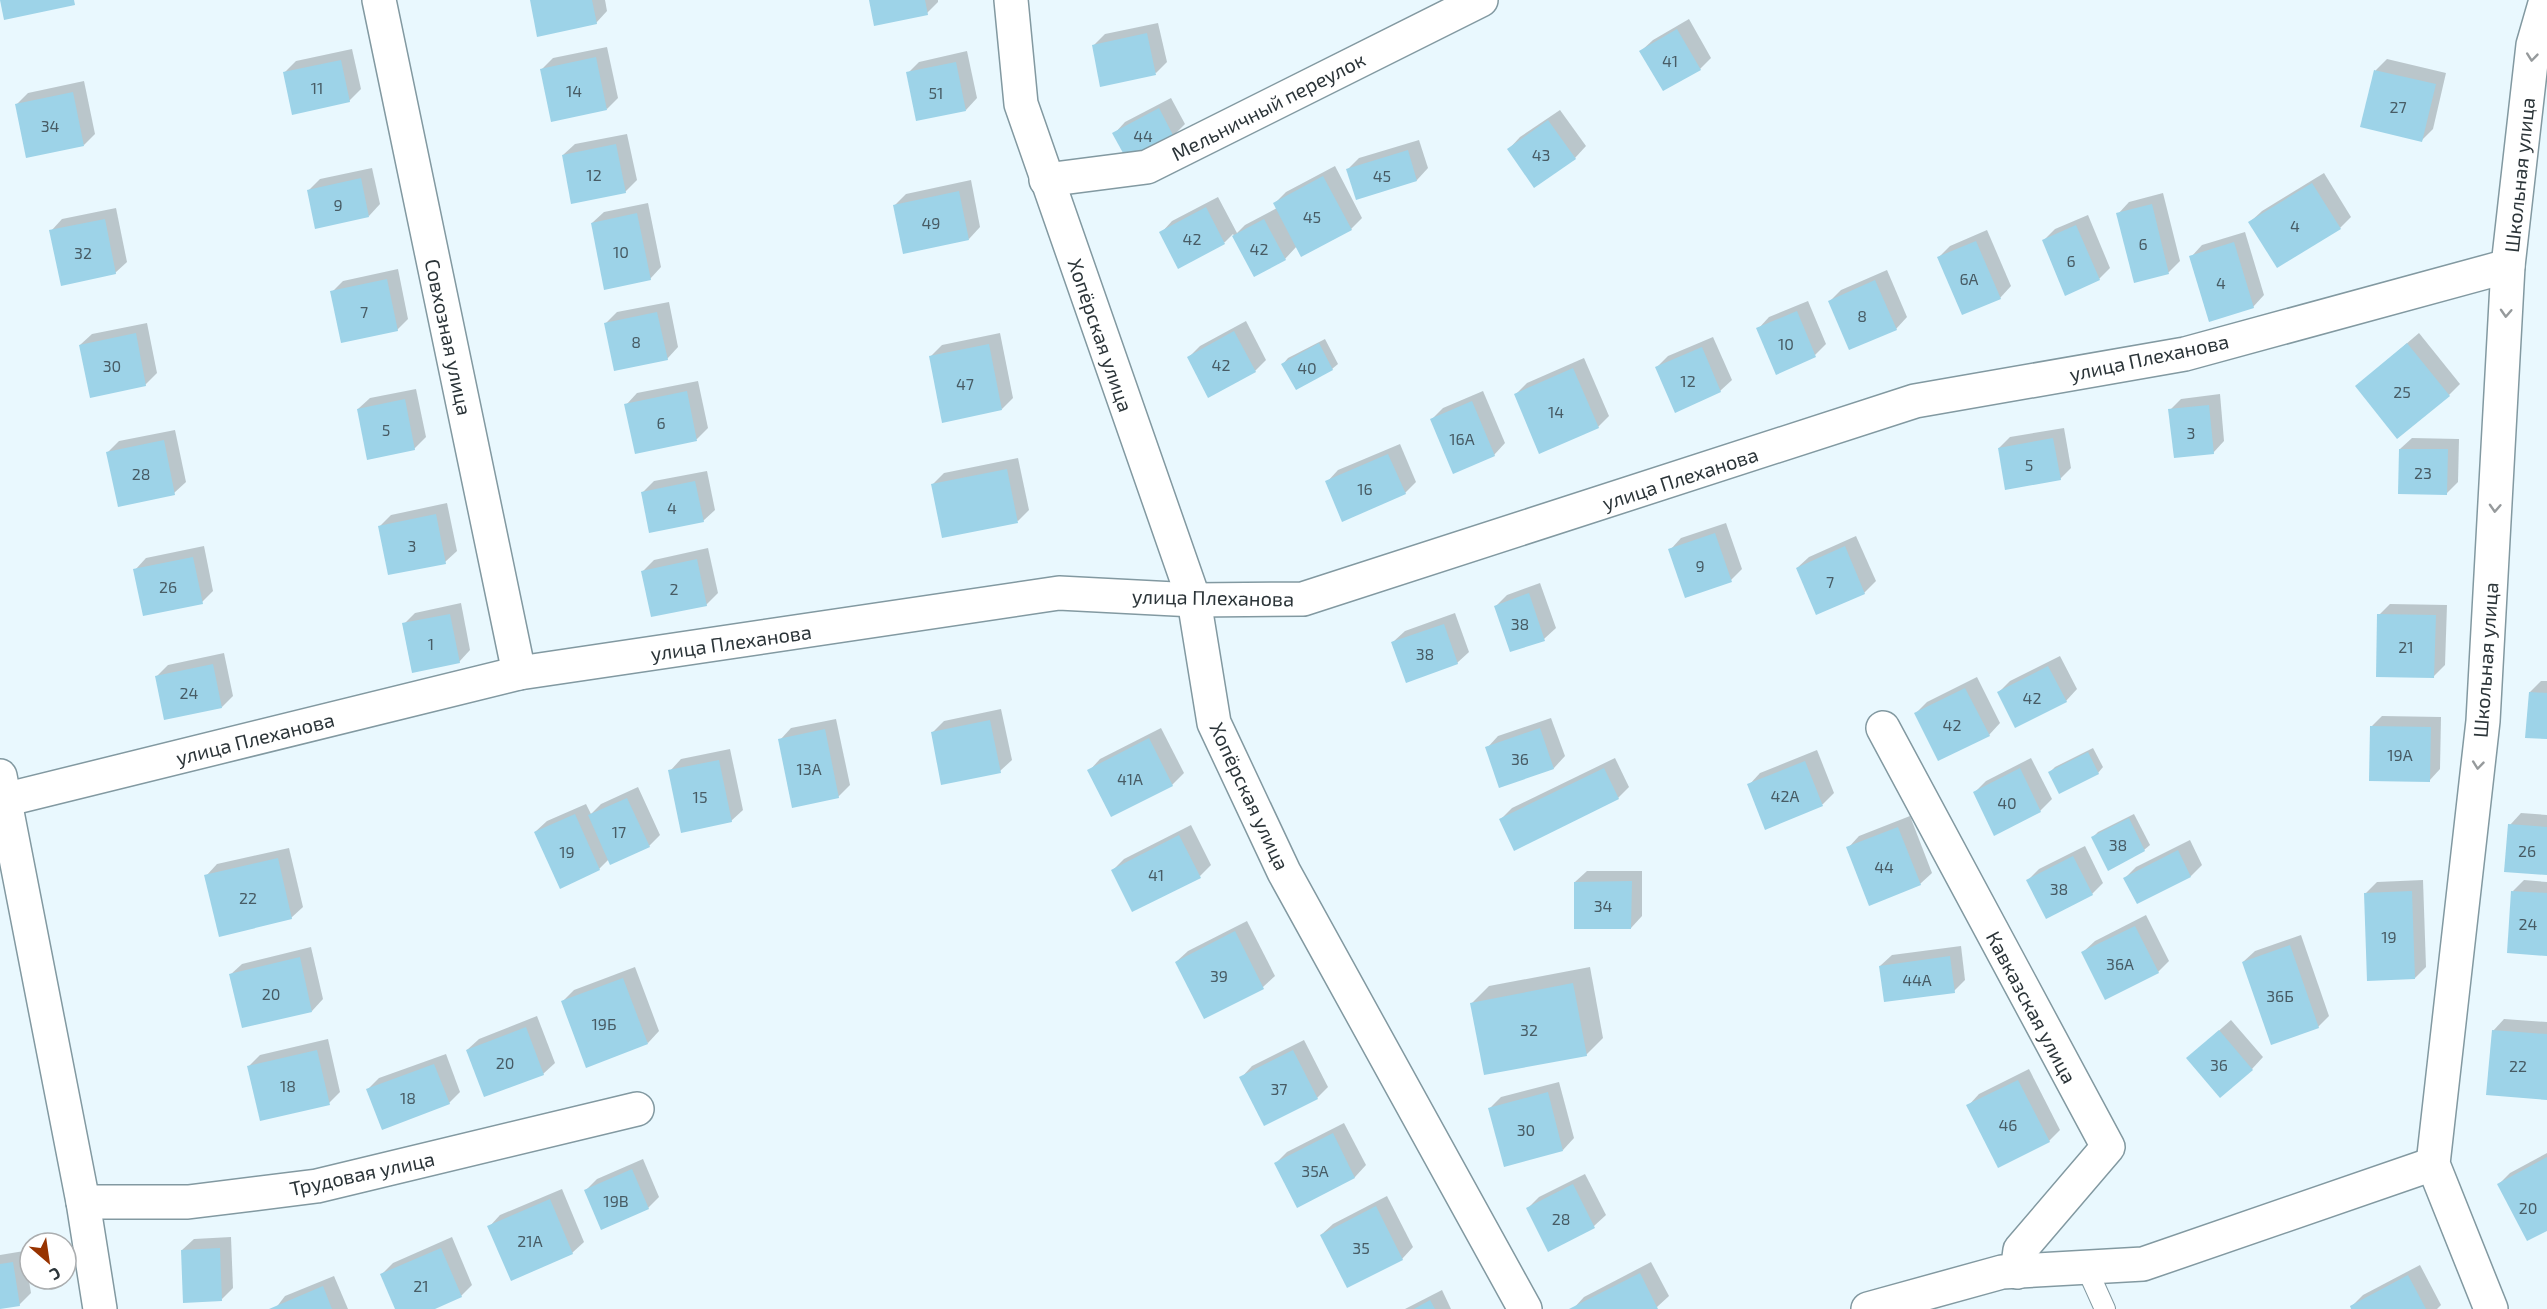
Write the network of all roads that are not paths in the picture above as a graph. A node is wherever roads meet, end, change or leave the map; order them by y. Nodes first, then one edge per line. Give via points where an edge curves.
1 (379, 0) edge
2 (1011, 0) edge
3 (1481, 0) edge
4 (2546, 0) edge
5 (1046, 180) junction
6 (2508, 266) junction
7 (1194, 600) junction
8 (519, 673) junction
9 (1883, 728) dead end
10 (2, 792) edge
11 (637, 1109) dead end
12 (2433, 1164) junction
13 (83, 1202) junction
14 (2086, 1267) junction
15 (2017, 1272) junction
16 (100, 1309) edge
17 (1525, 1309) edge
18 (1868, 1309) edge
19 (2105, 1309) edge
20 (2491, 1309) edge

1 - 8 street, Совхозная улица
2 - 5 street, Хопёрская улица via 1021,104
3 - 5 street, Мельничный переулок via 1147,167
4 -> 6 street, Школьная улица via 2533,45
5 - 7 street, Хопёрская улица
6 - 7 street, улица Плеханова via 2185,354 1916,401 1303,599
6 -> 12 street, Школьная улица via 2483,721
7 - 8 street, улица Плеханова via 1059,593
7 - 17 street, Хопёрская улица via 1219,734 1284,872
8 - 10 street, улица Плеханова
9 - 15 street, Кавказская улица via 2108,1147 2020,1250
10 - 13 street
11 - 13 street, Трудовая улица via 317,1186 188,1202
12 - 14 street via 2143,1264
12 - 20 street, Школьная улица
13 - 16 street
14 - 15 street
14 - 19 lane
15 - 18 street via 2002,1272

